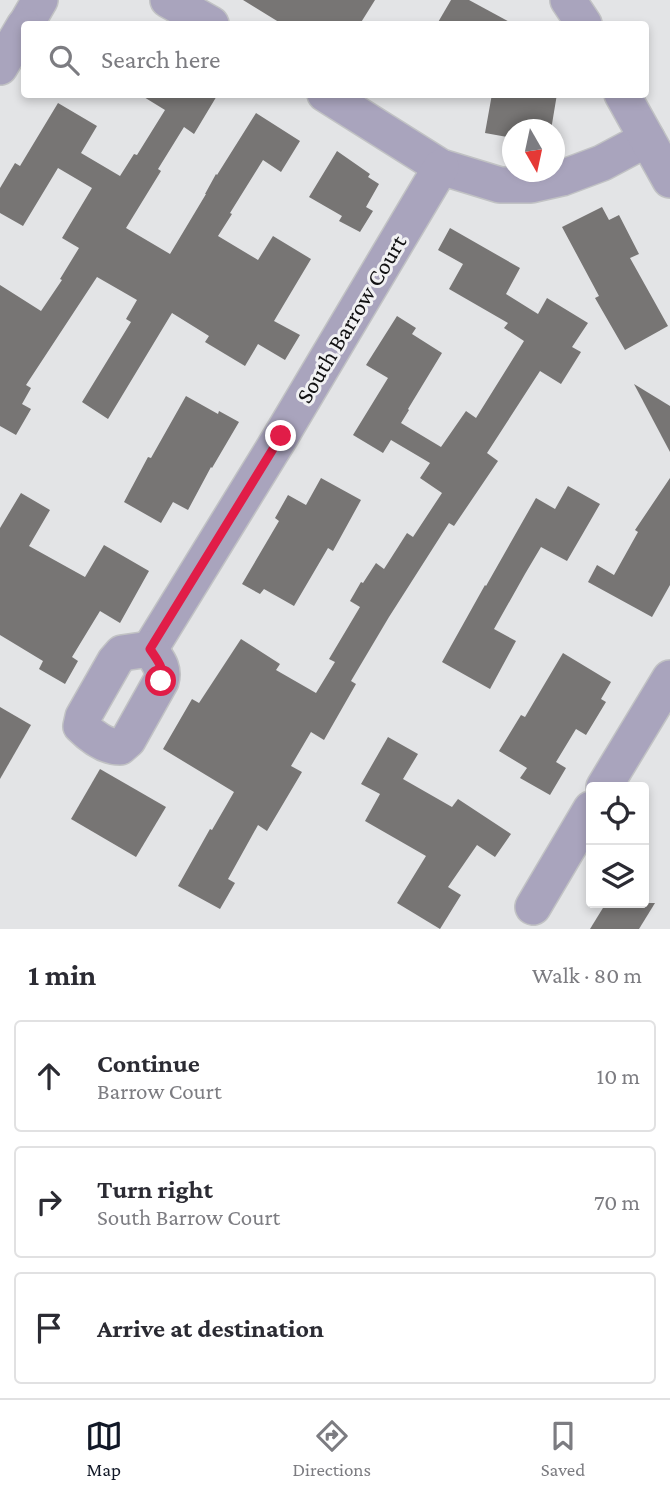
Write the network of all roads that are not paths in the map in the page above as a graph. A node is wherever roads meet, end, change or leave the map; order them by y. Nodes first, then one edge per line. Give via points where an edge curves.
1 (40, 0) edge
2 (168, 0) edge
3 (568, 0) edge
4 (27, 21) edge
5 (206, 21) edge
6 (582, 21) edge
7 (21, 32) edge
8 (0, 67) edge
9 (331, 98) edge
10 (624, 98) edge
11 (647, 139) junction
12 (441, 167) junction
13 (670, 180) edge
14 (150, 649) dead end
15 (670, 678) edge
16 (607, 782) edge
17 (586, 817) edge
18 (533, 907) dead end

1 - 4 street
2 - 5 street
3 - 6 street
7 - 8 street
9 - 12 street
10 - 11 street
11 - 12 street via 602,163 531,185 500,185
11 - 13 street
12 - 14 street, South Barrow Court
15 - 16 street
17 - 18 street

